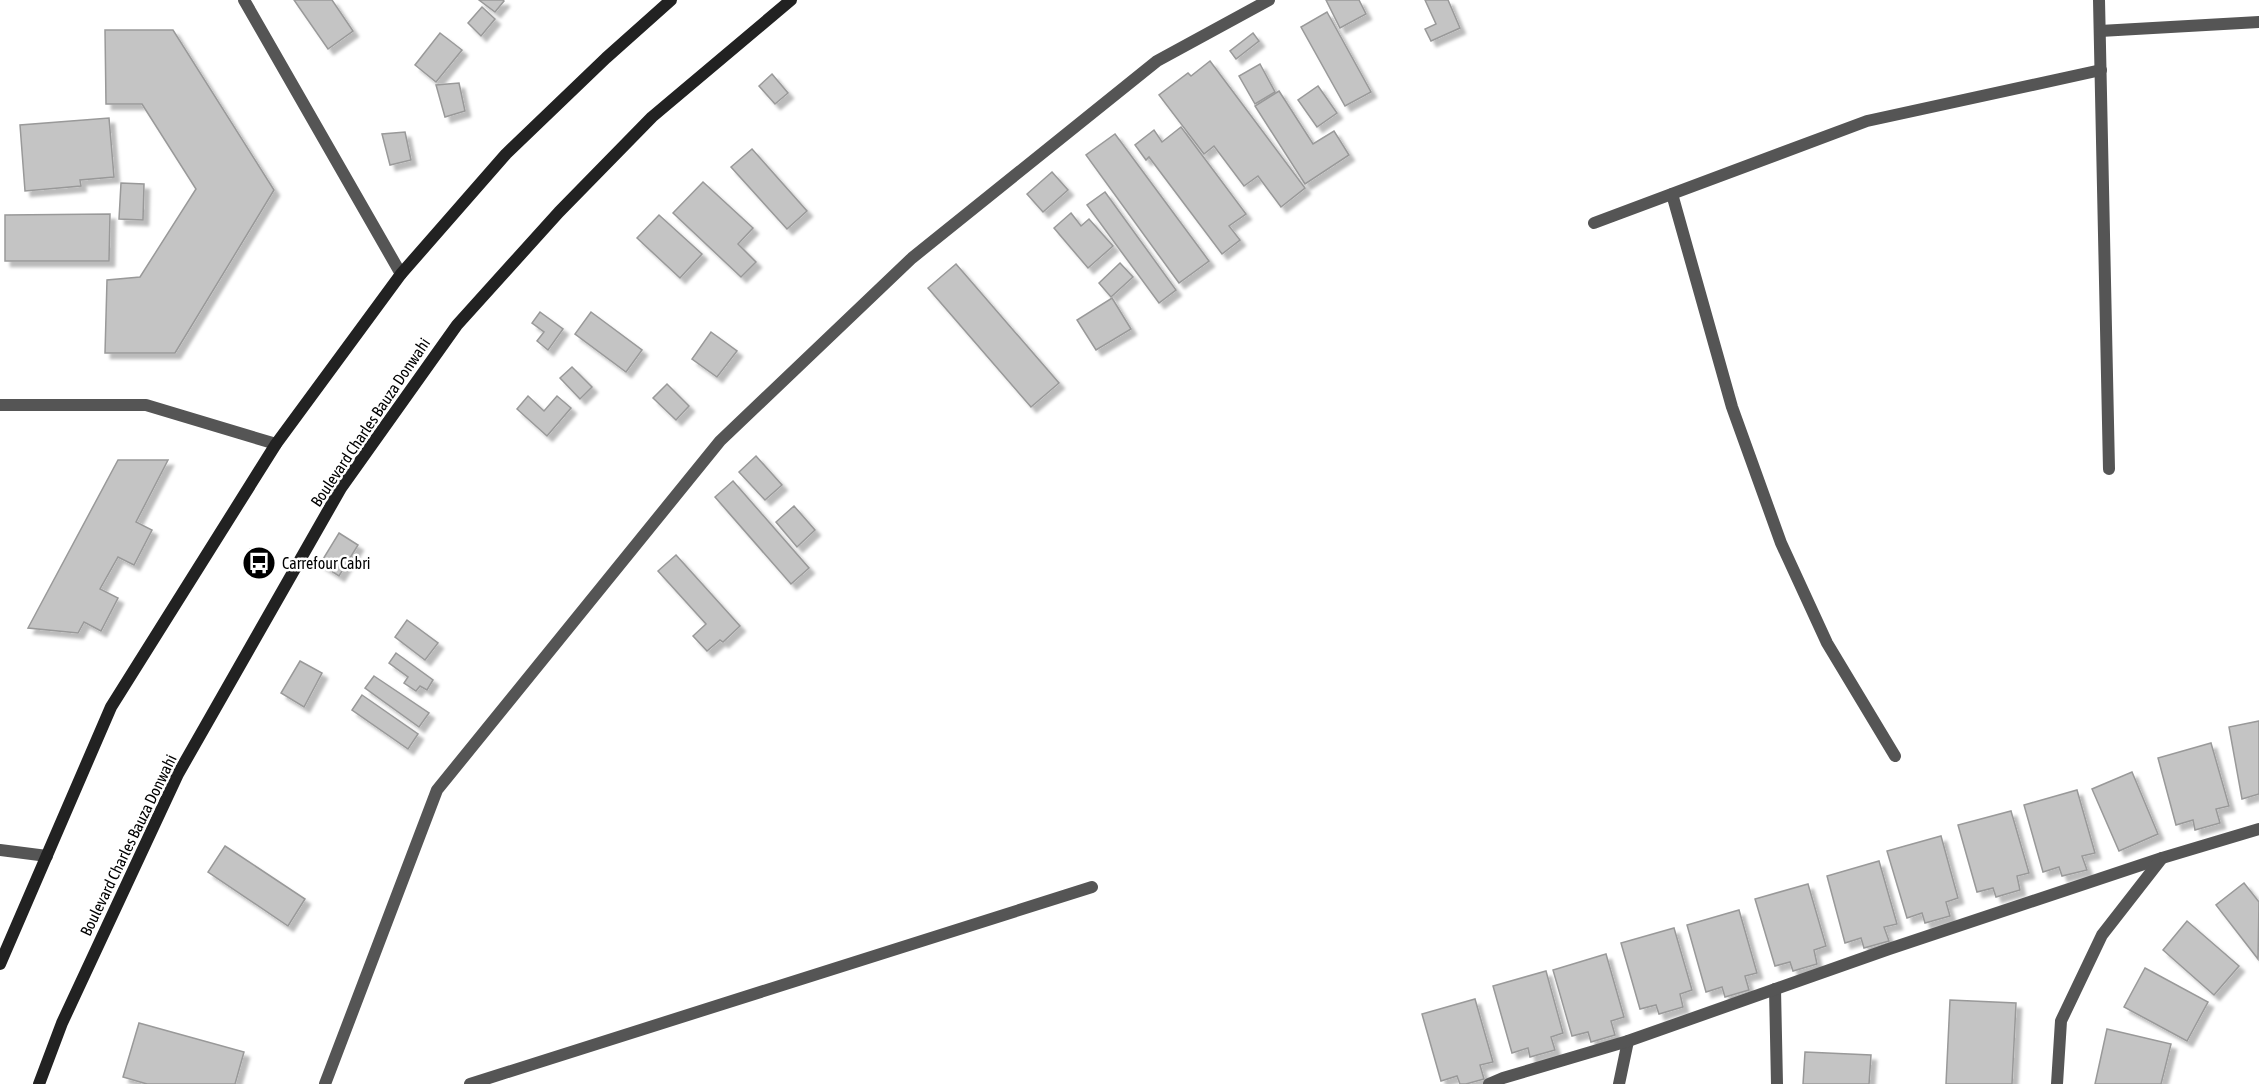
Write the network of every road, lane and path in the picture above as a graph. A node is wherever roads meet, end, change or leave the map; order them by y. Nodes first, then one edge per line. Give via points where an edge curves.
1 (244, 0) edge
2 (671, 0) edge
3 (791, 0) edge
4 (1269, 0) edge
5 (2099, 0) edge
6 (2259, 22) edge
7 (2100, 31) junction
8 (2101, 70) junction
9 (1672, 194) junction
10 (1594, 223) dead end
11 (401, 274) junction
12 (0, 405) edge
13 (276, 444) junction
14 (2109, 469) dead end
15 (1895, 756) dead end
16 (2259, 829) edge
17 (0, 850) edge
18 (47, 856) junction
19 (2162, 858) junction
20 (1092, 887) dead end
21 (0, 964) edge
22 (1774, 989) junction
23 (1628, 1041) junction
24 (39, 1084) edge
25 (325, 1084) edge
26 (470, 1084) edge
27 (1489, 1084) edge
28 (1619, 1084) edge
29 (1777, 1084) edge
30 (2057, 1084) edge

1 - 11 street
2 - 11 main road via 506,153
3 - 24 main road, Boulevard Charles Bauza Donwahi via 652,117 559,212 457,325 341,488 178,774 62,1023
4 - 25 street via 1157,61 949,228 912,258 720,441 437,790
5 - 7 street
6 - 7 street
7 - 8 street
8 - 9 street via 1867,121
8 - 14 street
9 - 10 street
9 - 15 street via 1732,407 1781,543 1827,643
11 - 13 main road
12 - 13 street via 146,405
13 - 18 main road via 111,707
16 - 19 street
17 - 18 street
18 - 21 main road
19 - 22 street
19 - 30 street via 2102,935 2061,1021
20 - 26 street
22 - 23 street
22 - 29 street
23 - 27 street
23 - 28 street

